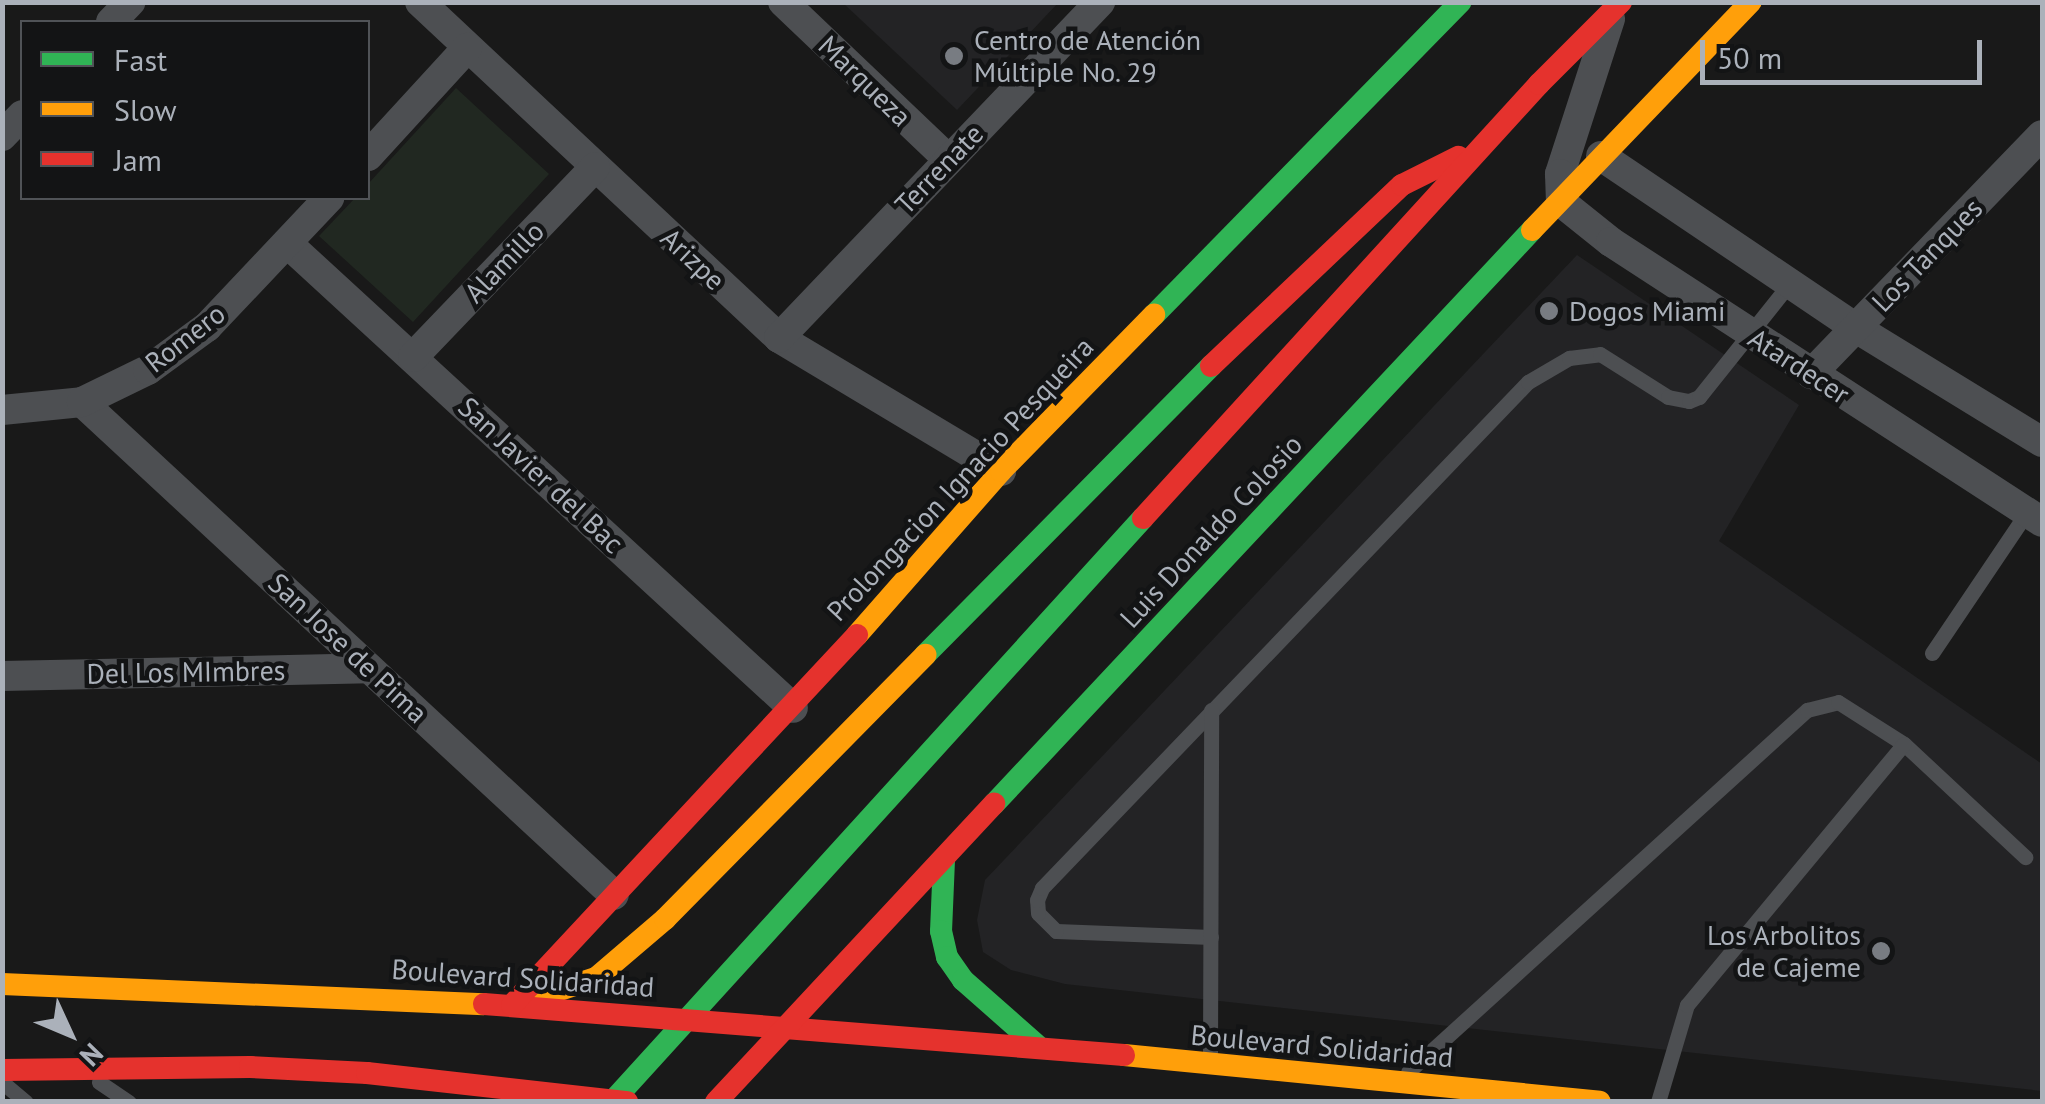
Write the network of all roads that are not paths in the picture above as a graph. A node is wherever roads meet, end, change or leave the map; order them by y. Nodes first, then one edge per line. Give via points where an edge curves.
1 (420, 2) edge
2 (783, 2) edge
3 (1100, 2) edge
4 (1461, 2) edge
5 (1751, 2) edge
6 (1616, 7) edge
7 (466, 48) junction
8 (20, 117) edge
9 (2042, 135) edge
10 (2, 136) edge
11 (1484, 145) junction
12 (370, 154) edge
13 (1601, 156) junction
14 (948, 160) junction
15 (594, 167) junction
16 (328, 200) edge
17 (1561, 202) junction
18 (288, 244) junction
19 (1790, 284) junction
20 (1856, 328) junction
21 (1749, 334) junction
22 (779, 338) junction
23 (414, 358) junction
24 (1812, 374) junction
25 (82, 402) junction
26 (2, 410) edge
27 (2042, 442) edge
28 (1000, 472) junction
29 (2035, 517) edge
30 (1932, 653) dead end
31 (369, 668) junction
32 (2, 676) edge
33 (792, 708) junction
34 (1211, 710) junction
35 (1904, 744) junction
36 (2025, 857) dead end
37 (944, 860) junction
38 (614, 895) junction
39 (1211, 936) junction
40 (2, 984) edge
41 (512, 1005) junction
42 (686, 1018) junction
43 (787, 1027) junction
44 (1039, 1047) junction
45 (1210, 1066) junction
46 (76, 1068) junction
47 (197, 1068) junction
48 (2, 1070) edge
49 (2, 1082) edge
50 (1395, 1084) junction
51 (235, 1093) dead end
52 (612, 1101) edge
53 (26, 1102) edge
54 (129, 1102) edge
55 (627, 1102) edge
56 (716, 1102) edge
57 (1375, 1102) edge
58 (1600, 1102) edge
59 (1658, 1102) edge

1 - 7 street, Arizpe
2 - 14 street, Marqueza
3 - 14 street, Terrenate
4 - 28 main road, Prolongacion Ignacio Pesqueira
5 - 13 main road, Luis Donaldo Colosio
6 - 11 main road, Luis Donaldo Colosio
6 - 17 street via 1560,174
7 - 12 street
7 - 15 street, Arizpe
8 - 10 street
9 - 20 street, Los Tanques
11 - 41 main road via 1402,186 1198,378 630,951 596,978
11 - 42 main road, Luis Donaldo Colosio
13 - 17 main road, Luis Donaldo Colosio
13 - 19 street
14 - 22 street, Terrenate
15 - 22 street, Arizpe
15 - 23 street, Alamillo
16 - 18 street, Romero
17 - 21 street, Atardecer
17 - 37 main road, Luis Donaldo Colosio
18 - 23 street, San Javier del Bac
18 - 25 street, Romero via 206,327 148,370
19 - 20 street
19 - 21 lane
20 - 24 street, Los Tanques
20 - 27 street
21 - 24 street, Atardecer
21 - 34 lane via 1708,388 1689,401 1668,397 1600,354 1570,358 1528,382
22 - 28 street, Arizpe
23 - 33 street, San Javier del Bac
24 - 29 street, Atardecer
25 - 26 street, Romero
25 - 31 street, San Jose de Pima
28 - 33 main road, Prolongacion Ignacio Pesqueira
29 - 30 lane
31 - 32 street, Del Los MImbres
31 - 38 street, San Jose de Pima
33 - 38 main road, Prolongacion Ignacio Pesqueira
34 - 39 lane
34 - 39 lane via 1037,900 1038,913 1056,931
35 - 36 lane
35 - 50 lane via 1838,702 1807,710
35 - 59 lane via 1687,1005
37 - 43 main road, Luis Donaldo Colosio
37 - 44 main road via 941,931 947,957
38 - 41 main road, Prolongacion Ignacio Pesqueira
39 - 45 lane
40 - 41 main road, Boulevard Solidaridad
41 - 42 main road, Boulevard Solidaridad
42 - 43 main road, Boulevard Solidaridad
42 - 52 main road, Luis Donaldo Colosio
43 - 44 main road, Boulevard Solidaridad
43 - 56 main road, Luis Donaldo Colosio
44 - 45 main road, Boulevard Solidaridad
45 - 50 main road, Boulevard Solidaridad
46 - 47 main road
46 - 48 main road
46 - 54 lane
47 - 51 main road
47 - 52 main road via 367,1073
49 - 53 lane
50 - 57 lane
50 - 58 main road, Boulevard Solidaridad
52 - 55 main road

